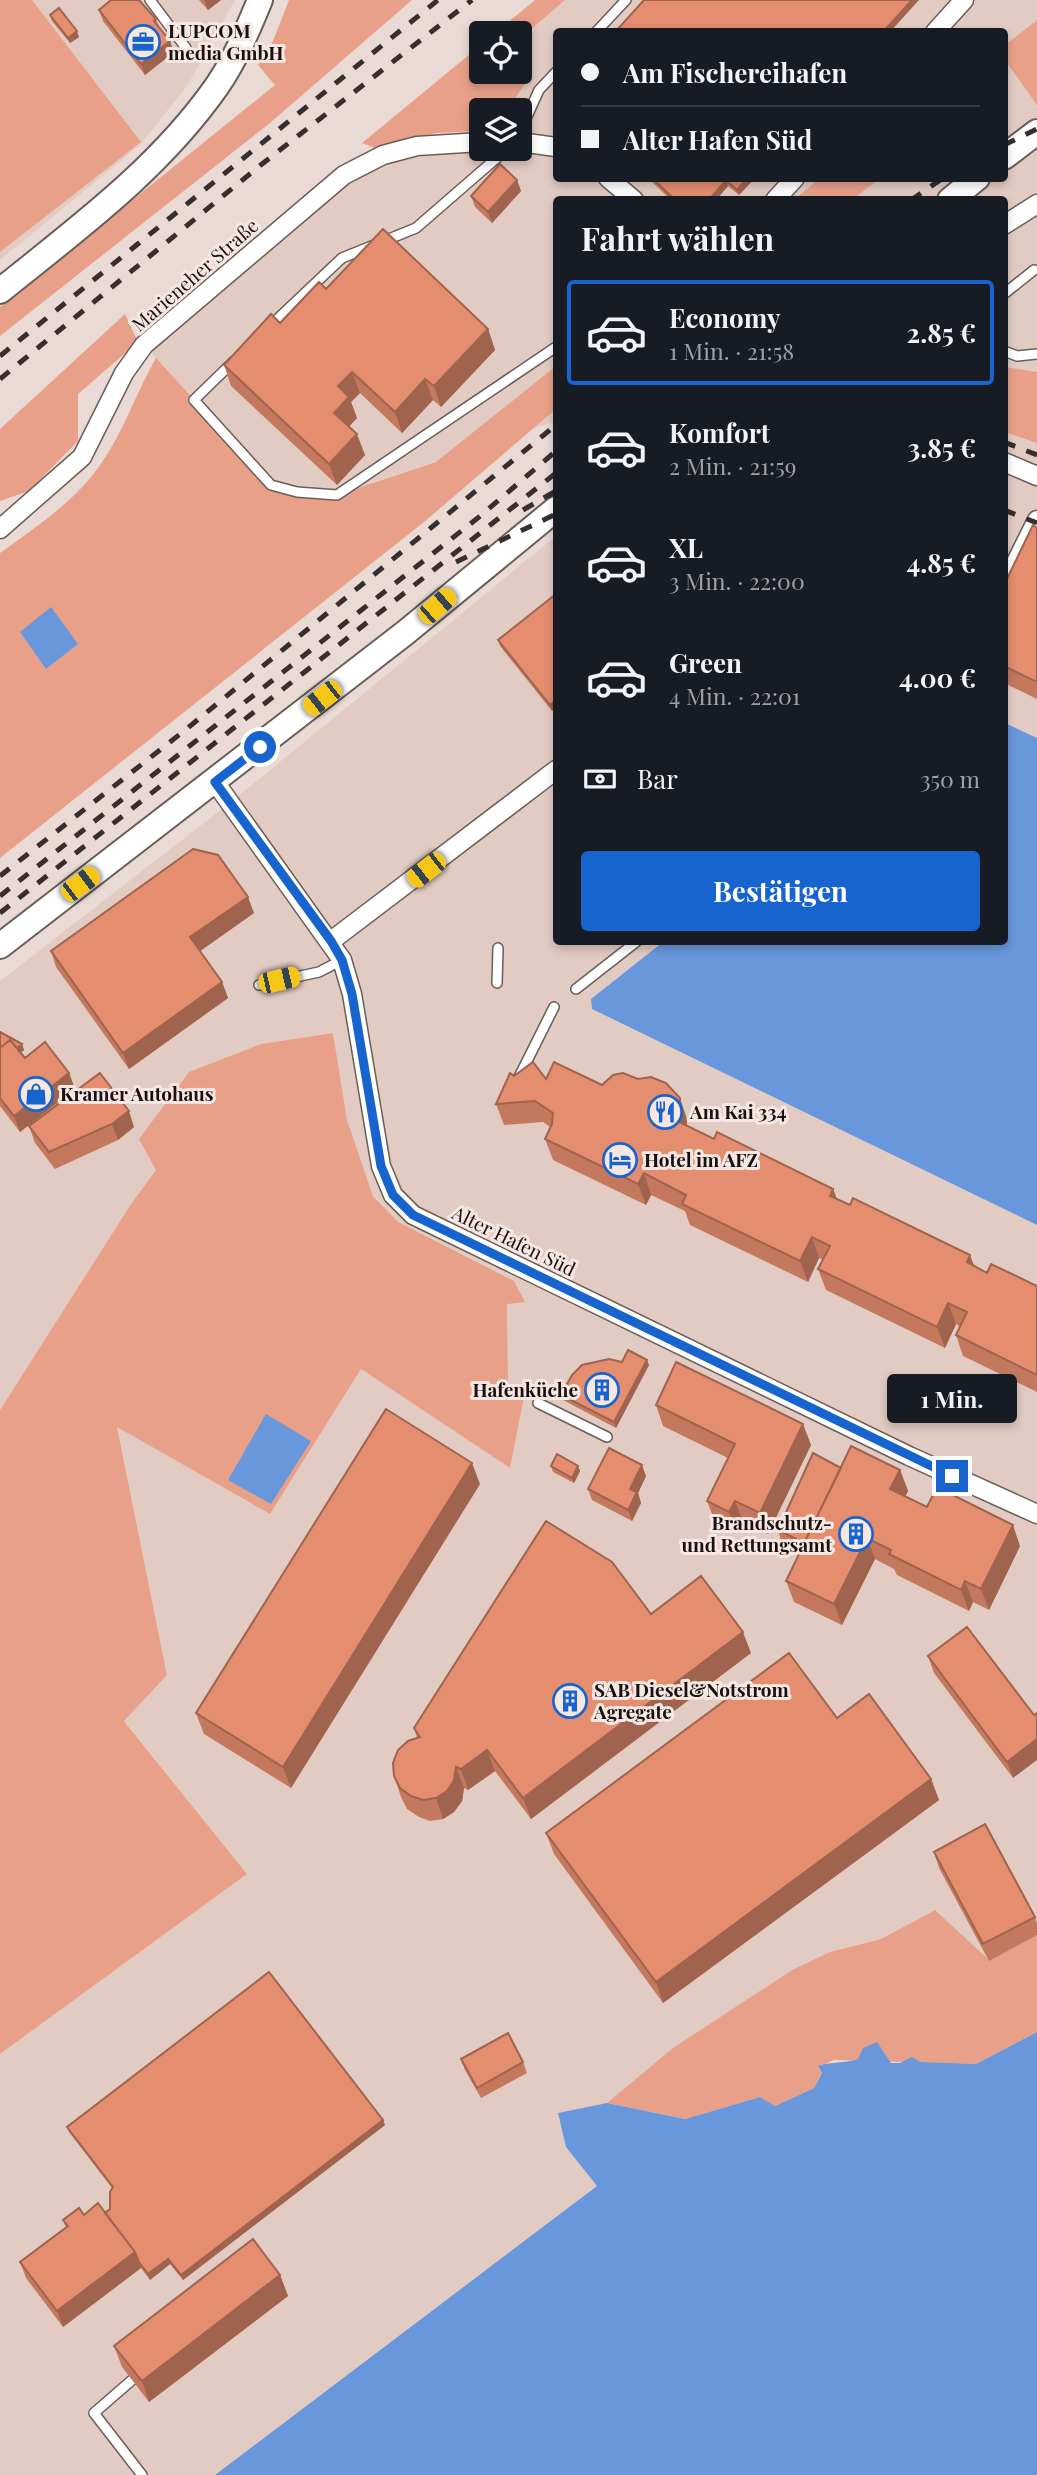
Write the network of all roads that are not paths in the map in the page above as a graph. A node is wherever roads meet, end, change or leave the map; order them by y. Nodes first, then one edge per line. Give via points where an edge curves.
1 (150, 0) edge
2 (260, 0) edge
3 (626, 0) edge
4 (964, 0) edge
5 (600, 28) edge
6 (938, 28) edge
7 (186, 48) dead end
8 (553, 75) edge
9 (532, 105) edge
10 (1037, 132) edge
11 (469, 143) edge
12 (532, 144) edge
13 (553, 147) edge
14 (1008, 155) edge
15 (493, 161) edge
16 (613, 182) edge
17 (791, 182) edge
18 (972, 182) edge
19 (629, 196) edge
20 (779, 196) edge
21 (955, 196) edge
22 (1037, 204) edge
23 (1008, 222) edge
24 (1034, 270) dead end
25 (0, 291) edge
26 (1008, 291) edge
27 (263, 333) edge
28 (553, 349) edge
29 (243, 352) edge
30 (1008, 353) edge
31 (1037, 354) edge
32 (1008, 464) edge
33 (1037, 476) edge
34 (553, 511) edge
35 (1037, 520) edge
36 (0, 530) edge
37 (1008, 578) edge
38 (553, 772) edge
39 (215, 782) junction
40 (331, 941) junction
41 (632, 945) edge
42 (0, 946) edge
43 (498, 948) dead end
44 (342, 960) junction
45 (497, 983) dead end
46 (259, 985) dead end
47 (576, 989) dead end
48 (554, 1007) dead end
49 (513, 1090) edge
50 (538, 1403) dead end
51 (607, 1437) dead end
52 (1037, 1514) edge
53 (132, 2380) edge
54 (142, 2475) edge

1 - 7 lane
2 - 25 street via 218,84 180,134 137,179
3 - 5 lane
4 - 6 street
8 - 9 lane
10 - 14 street
11 - 36 street, Marieneher Straße via 417,146 383,155 344,175 144,345 124,373 82,457
12 - 13 street
15 - 27 lane via 416,228 342,258
16 - 19 street
17 - 20 street
18 - 21 street
22 - 23 street
24 - 26 lane
28 - 29 lane via 337,495 271,485 194,400
30 - 31 lane
32 - 33 street
34 - 39 street
35 - 37 street
38 - 40 street
39 - 40 street, Alter Hafen Süd
39 - 42 street
40 - 44 street, Alter Hafen Süd
41 - 47 lane
43 - 45 lane
44 - 46 lane via 319,971
44 - 52 street, Alter Hafen Süd via 352,994 381,1166 393,1195 413,1215 909,1457
48 - 49 lane
50 - 51 lane
53 - 54 lane via 94,2413

